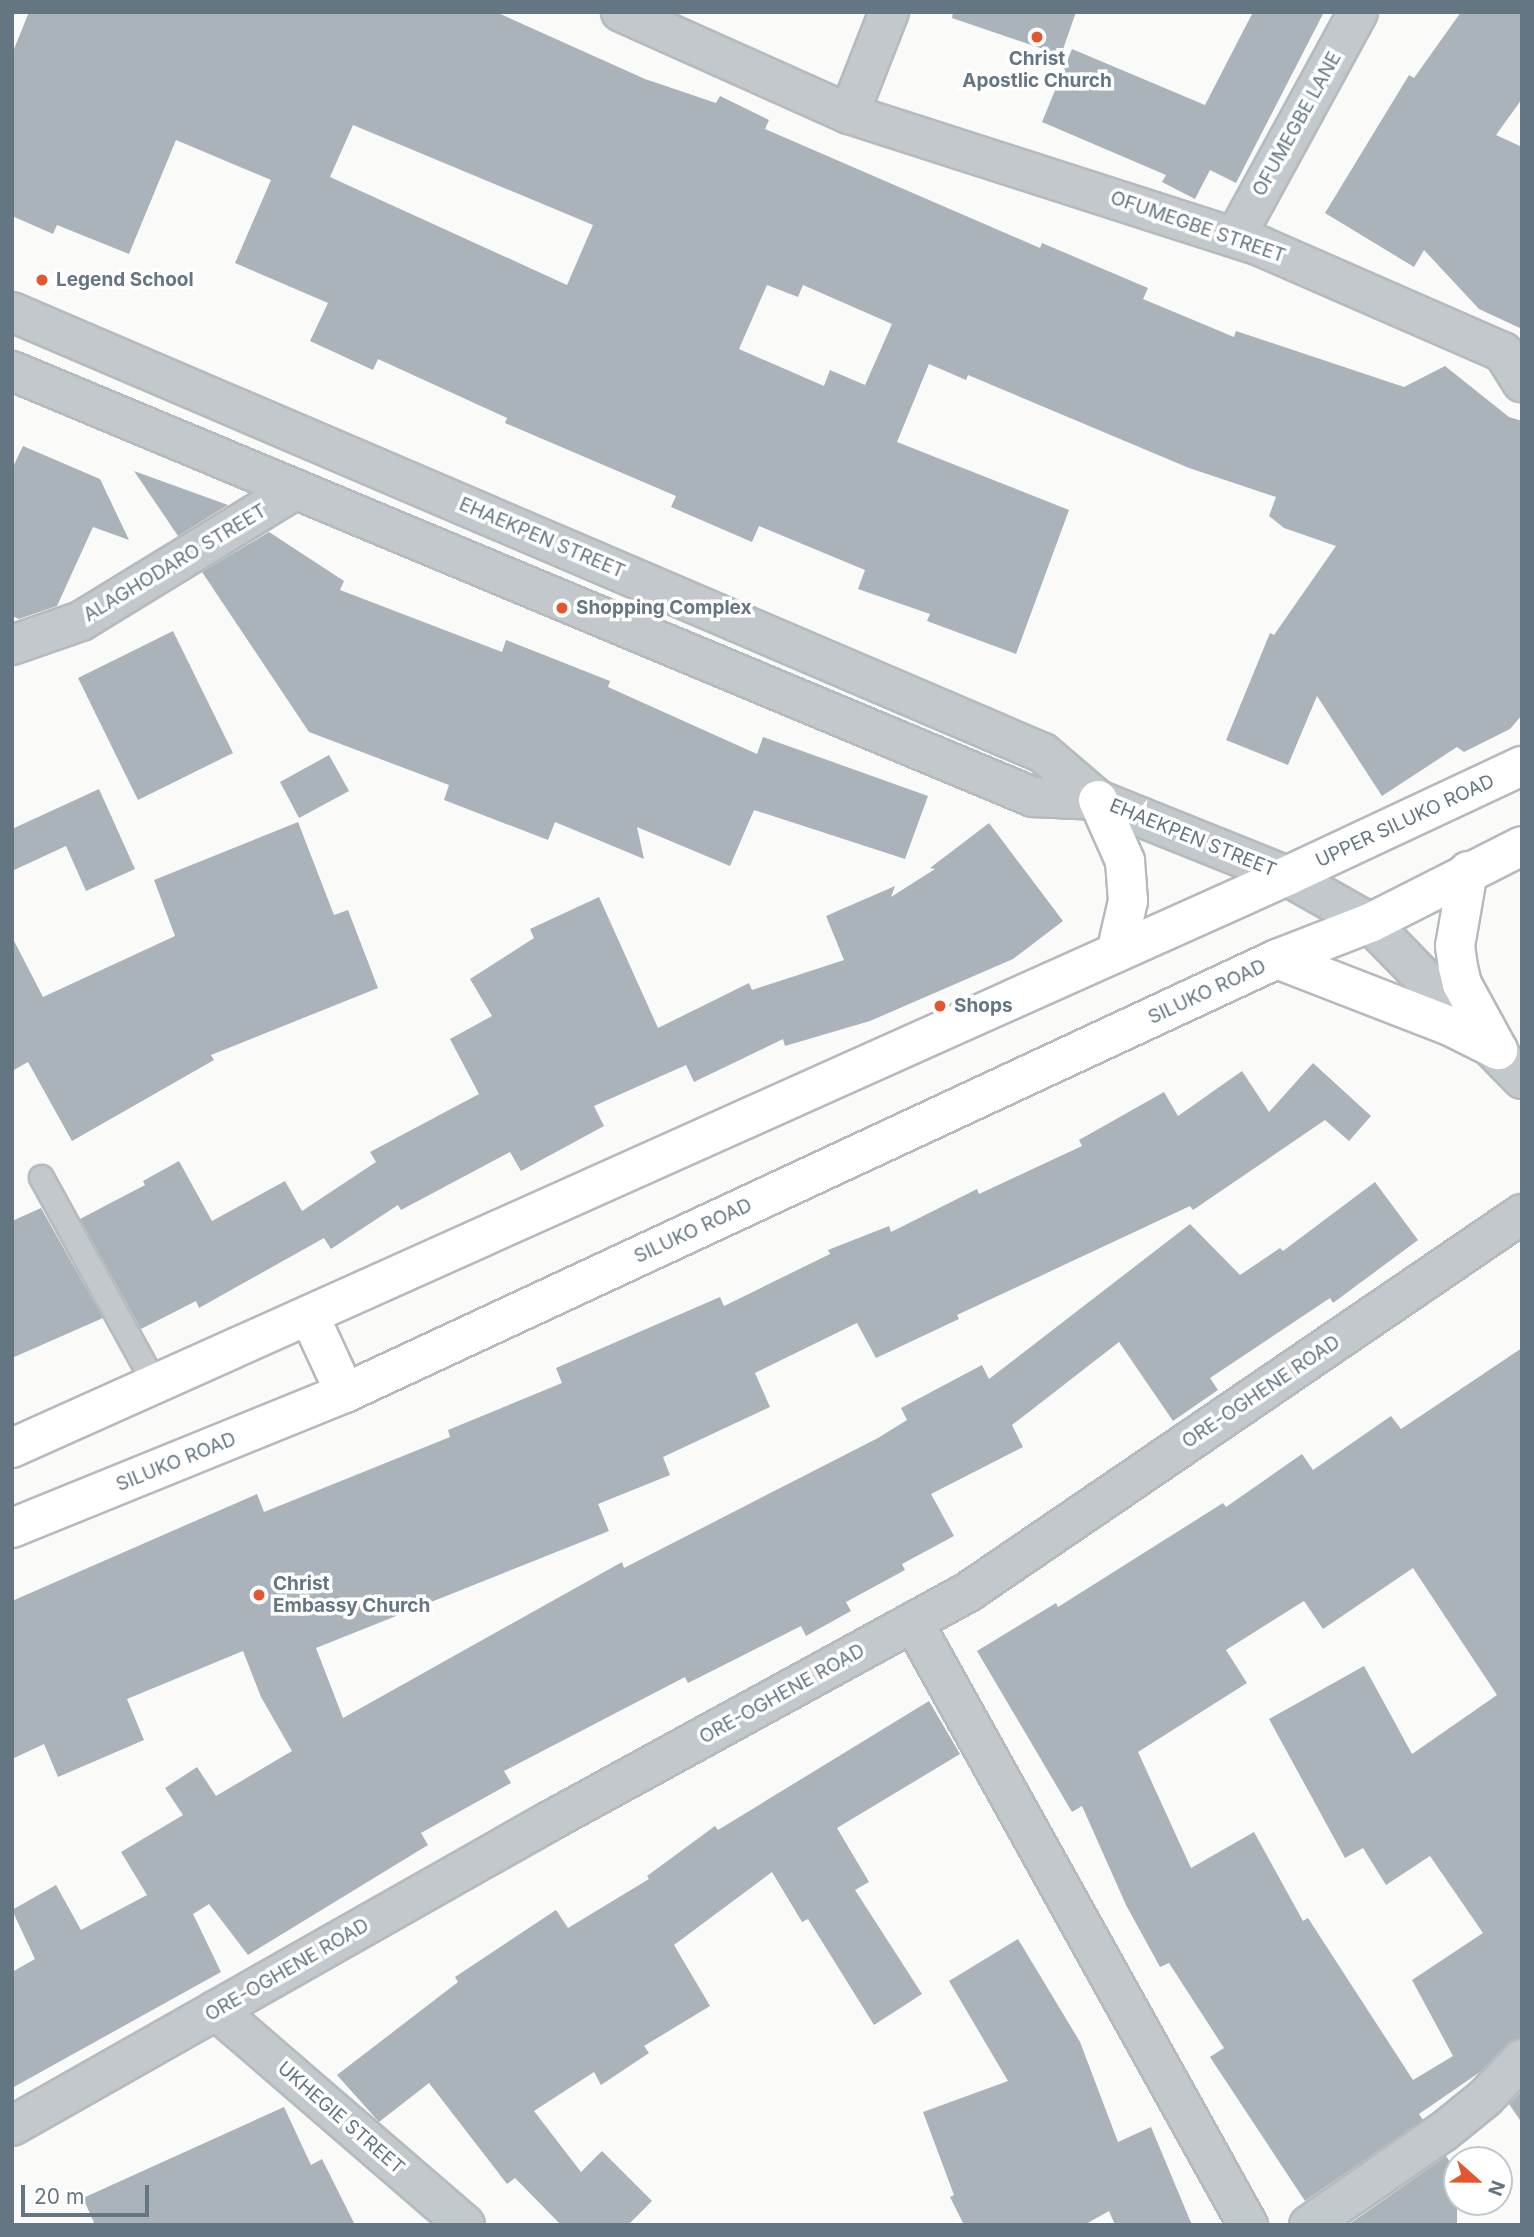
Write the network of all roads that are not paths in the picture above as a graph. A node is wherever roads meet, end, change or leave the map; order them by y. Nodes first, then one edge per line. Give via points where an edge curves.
1 (621, 12) edge
2 (889, 12) edge
3 (1358, 12) edge
4 (849, 114) junction
5 (1236, 236) junction
6 (12, 312) edge
7 (1516, 357) edge
8 (12, 370) edge
9 (296, 489) junction
10 (12, 645) edge
11 (1522, 766) edge
12 (1098, 800) junction
13 (1522, 846) edge
14 (1468, 871) junction
15 (1287, 876) junction
16 (1370, 923) junction
17 (1116, 953) junction
18 (1277, 959) junction
19 (1498, 1050) junction
20 (1522, 1079) edge
21 (41, 1177) dead end
22 (1522, 1214) edge
23 (309, 1315) junction
24 (155, 1384) junction
25 (345, 1393) junction
26 (12, 1448) edge
27 (12, 1528) edge
28 (913, 1622) junction
29 (216, 2010) junction
30 (1522, 2059) edge
31 (12, 2126) edge
32 (465, 2225) edge
33 (1248, 2225) edge
34 (1309, 2225) edge

1 - 4 street, OFUMEGBE STREET
2 - 4 street
3 - 5 street, OFUMEGBE LANE
4 - 5 street, OFUMEGBE STREET
5 - 7 street, OFUMEGBE STREET
6 - 12 street, EHAEKPEN STREET via 1043,753
8 - 9 street, EHAEKPEN STREET
9 - 10 street, ALAGHODARO STREET via 81,621
9 - 12 street, EHAEKPEN STREET via 1033,797
11 - 15 main road, UPPER SILUKO ROAD
12 - 15 street, EHAEKPEN STREET
12 - 17 main road via 1125,861 1128,901
13 - 14 main road
14 - 16 main road
14 - 19 main road via 1455,946 1458,967 1462,984
15 - 16 street, EHAEKPEN STREET
15 - 17 main road
16 - 18 main road, SILUKO ROAD
16 - 19 street, EHAEKPEN STREET
17 - 23 main road
18 - 19 main road via 1450,1026
18 - 25 main road, SILUKO ROAD
19 - 20 street, EHAEKPEN STREET
21 - 24 lane
22 - 28 street, ORE-OGHENE ROAD via 971,1590
23 - 24 main road
23 - 25 main road
24 - 26 main road
25 - 27 main road, SILUKO ROAD
28 - 29 street, ORE-OGHENE ROAD
28 - 33 street
29 - 31 street, ORE-OGHENE ROAD
29 - 32 street, UKHEGIE STREET
30 - 34 street via 1485,2098 1443,2132

